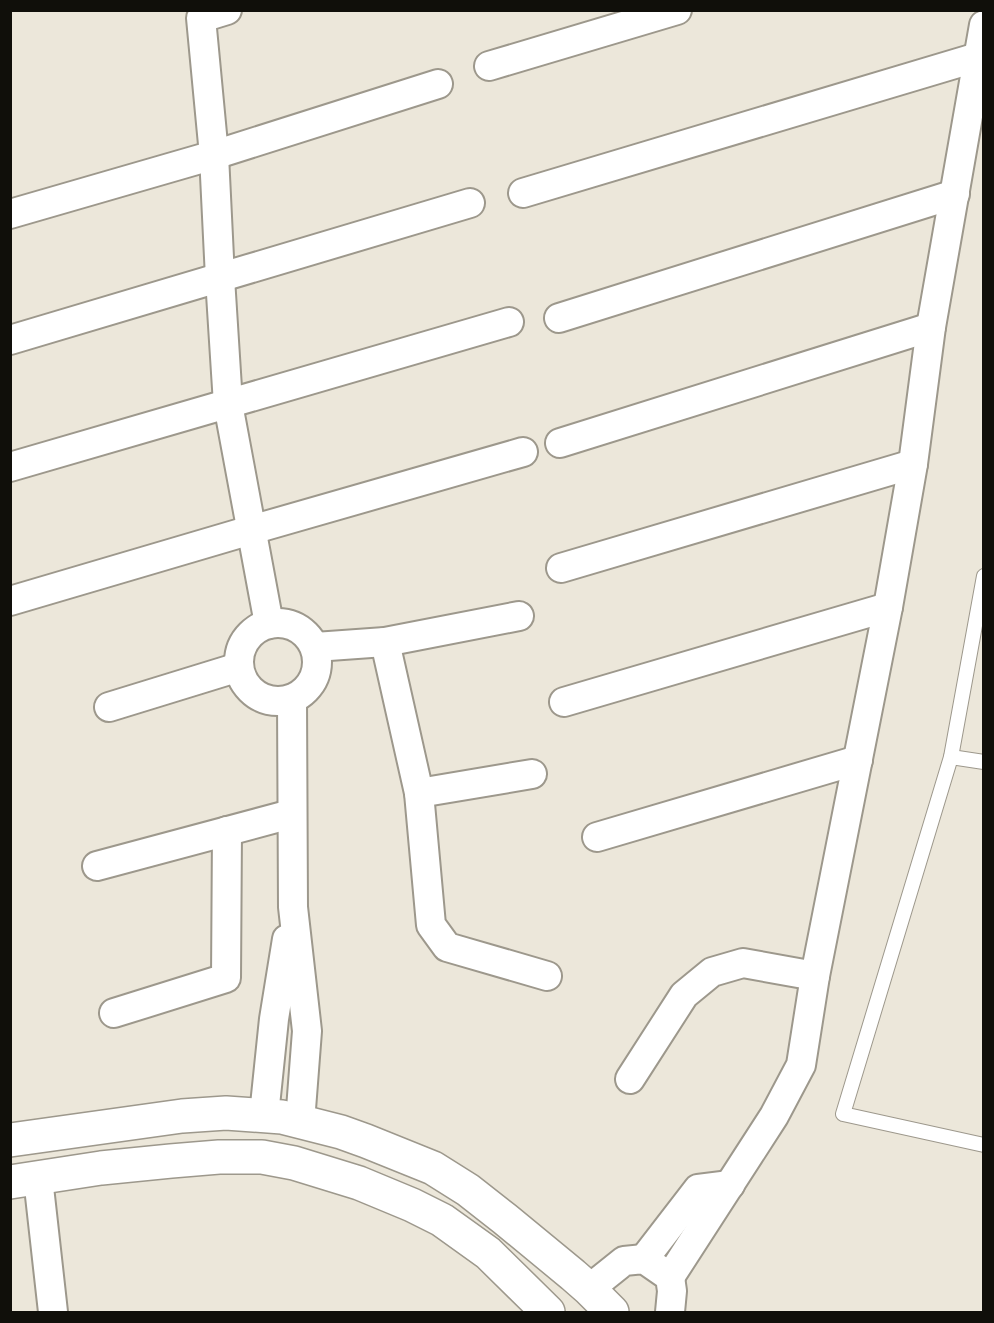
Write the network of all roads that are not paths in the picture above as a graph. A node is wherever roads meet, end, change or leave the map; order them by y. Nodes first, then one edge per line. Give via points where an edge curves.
1 (226, 10) edge
2 (677, 10) edge
3 (984, 25) edge
4 (978, 57) junction
5 (489, 66) dead end
6 (438, 84) dead end
7 (214, 155) junction
8 (523, 193) dead end
9 (955, 194) junction
10 (470, 203) dead end
11 (10, 214) edge
12 (220, 278) junction
13 (559, 318) dead end
14 (509, 322) dead end
15 (932, 327) junction
16 (10, 340) edge
17 (228, 404) junction
18 (560, 443) dead end
19 (523, 452) dead end
20 (913, 464) junction
21 (10, 467) edge
22 (251, 530) junction
23 (561, 568) dead end
24 (984, 576) edge
25 (10, 602) edge
26 (888, 607) junction
27 (519, 616) dead end
28 (269, 624) junction
29 (385, 642) junction
30 (315, 647) junction
31 (239, 667) junction
32 (292, 699) junction
33 (564, 702) dead end
34 (109, 707) dead end
35 (951, 757) junction
36 (858, 760) junction
37 (984, 762) edge
38 (532, 774) dead end
39 (419, 793) junction
40 (291, 814) junction
41 (227, 831) junction
42 (597, 837) dead end
43 (97, 866) dead end
44 (293, 907) junction
45 (547, 976) dead end
46 (815, 976) junction
47 (114, 1013) dead end
48 (630, 1079) dead end
49 (264, 1115) junction
50 (300, 1122) junction
51 (10, 1140) edge
52 (984, 1145) edge
53 (24, 1180) edge
54 (730, 1185) junction
55 (644, 1259) junction
56 (670, 1277) junction
57 (589, 1289) junction
58 (53, 1312) edge
59 (548, 1312) edge
60 (612, 1312) edge
61 (670, 1312) edge

1 - 7 street via 201,18
2 - 5 street
3 - 4 street
4 - 8 street
4 - 9 street
6 - 7 street
7 - 11 street
7 - 12 street
9 - 13 street
9 - 15 street
10 - 12 street
12 - 16 street
12 - 17 street
14 - 17 street
15 - 18 street
15 - 20 street
17 - 21 street
17 - 22 street
19 - 22 street
20 - 23 street
20 - 26 street
22 - 25 street
22 - 28 street
24 - 35 lane
26 - 33 street
26 - 36 street
27 - 29 street
28 - 30 street via 291,625 301,630
28 - 31 street via 249,636 239,656
29 - 30 street
29 - 39 street
30 - 32 street via 316,672 303,693
31 - 32 street via 243,679 258,696 269,700
31 - 34 street
32 - 40 street
35 - 37 lane
35 - 52 lane via 843,1114
36 - 42 street
36 - 46 street
38 - 39 street
39 - 45 street via 431,924 447,947
40 - 41 street
40 - 44 street
41 - 43 street
41 - 47 street via 226,978
44 - 49 street via 274,1019
44 - 50 street via 307,1031
46 - 48 street via 743,963 712,972 684,995
46 - 54 street via 801,1065
49 - 50 main road
49 - 51 main road via 182,1116
50 - 57 main road via 350,1135 433,1168 468,1190
53 - 58 street
53 - 59 main road via 219,1157 262,1157 294,1163 359,1183 442,1220 488,1252
54 - 55 street via 698,1189
54 - 56 street
55 - 56 street
55 - 57 street via 624,1261
56 - 61 street
57 - 60 main road

